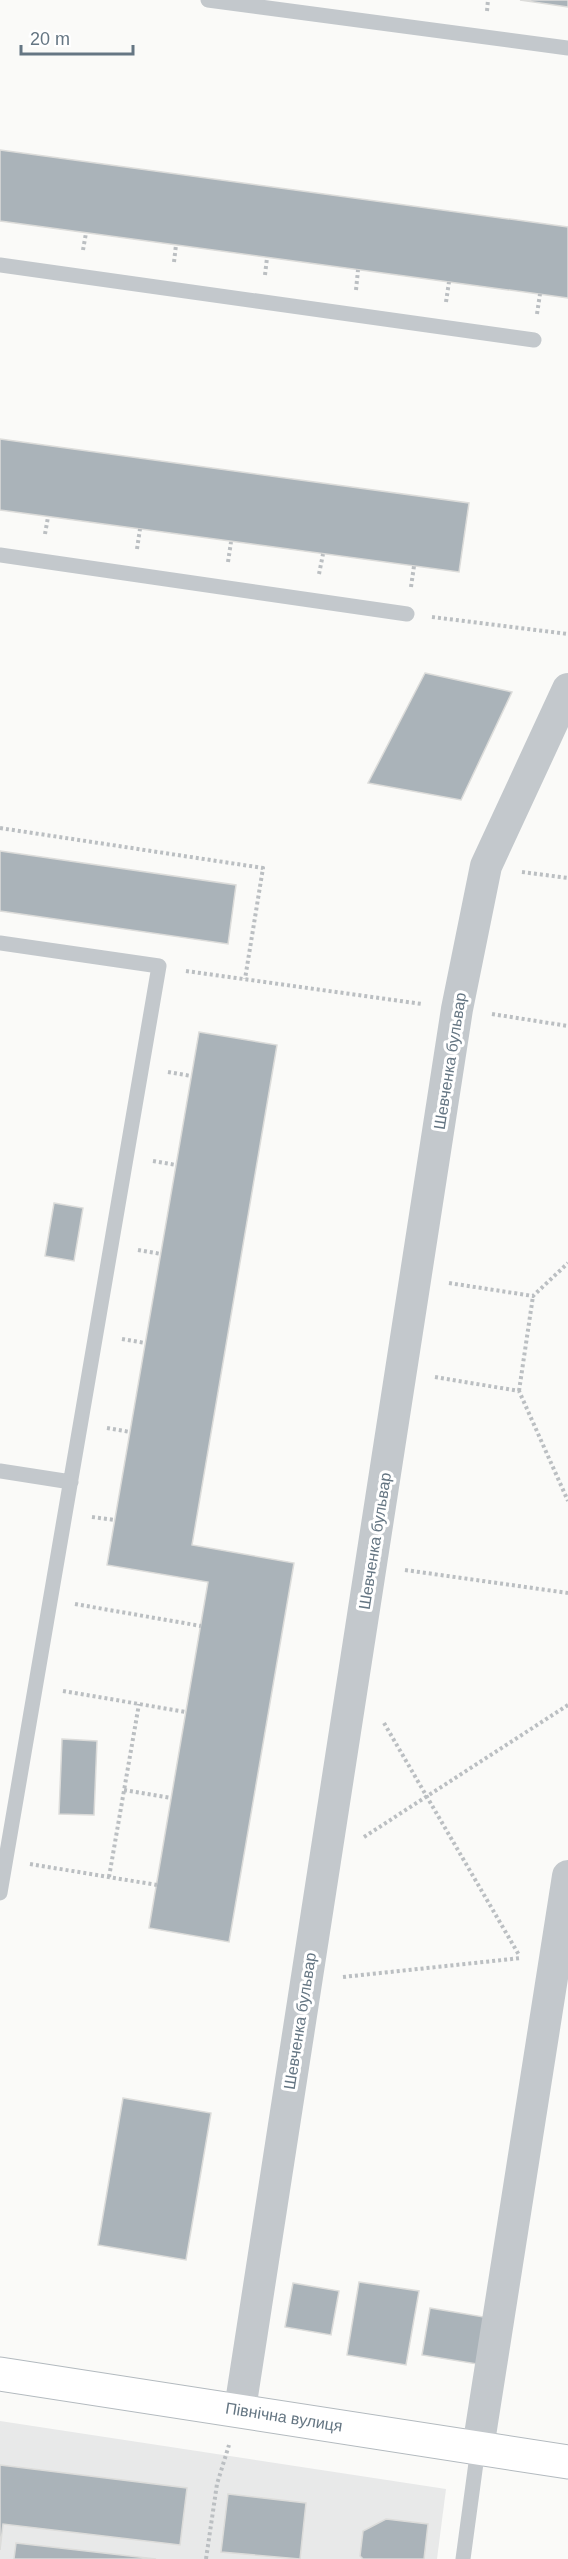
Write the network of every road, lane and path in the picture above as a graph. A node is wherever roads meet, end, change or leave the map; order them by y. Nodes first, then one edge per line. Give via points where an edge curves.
1 (208, 0) edge
2 (568, 48) edge
3 (0, 265) edge
4 (534, 340) dead end
5 (0, 555) edge
6 (407, 614) joint
7 (568, 634) edge
8 (568, 689) edge
9 (0, 828) edge
10 (486, 866) junction
11 (568, 878) edge
12 (0, 943) edge
13 (159, 966) junction
14 (245, 979) junction
15 (457, 1009) junction
16 (568, 1026) edge
17 (568, 1263) edge
18 (416, 1278) junction
19 (533, 1296) junction
20 (401, 1372) junction
21 (519, 1391) junction
22 (0, 1471) edge
23 (71, 1482) junction
24 (568, 1501) edge
25 (371, 1565) junction
26 (568, 1593) edge
27 (50, 1600) junction
28 (201, 1626) dead end
29 (355, 1673) junction
30 (36, 1686) junction
31 (138, 1704) junction
32 (568, 1705) edge
33 (186, 1712) dead end
34 (124, 1790) junction
35 (426, 1796) junction
36 (171, 1798) dead end
37 (6, 1860) junction
38 (325, 1862) junction
39 (568, 1876) edge
40 (109, 1877) junction
41 (157, 1885) dead end
42 (0, 1893) edge
43 (556, 1954) junction
44 (520, 1958) junction
45 (307, 1981) junction
46 (0, 2374) edge
47 (240, 2409) junction
48 (478, 2448) junction
49 (568, 2462) edge
50 (206, 2559) edge
51 (463, 2559) edge

1 - 2 lane
3 - 4 lane
5 - 6 lane
6 - 7 path
8 - 10 street, Шевченка бульвар
9 - 14 path via 263,868
10 - 11 path
10 - 15 street, Шевченка бульвар
12 - 13 lane
13 - 14 path
13 - 23 lane
14 - 15 path
15 - 16 path
15 - 18 street, Шевченка бульвар
17 - 19 path
18 - 19 path
18 - 20 street, Шевченка бульвар
19 - 21 path
20 - 21 path
20 - 25 street, Шевченка бульвар
21 - 24 path
22 - 23 lane
23 - 27 lane
25 - 26 path
25 - 29 street, Шевченка бульвар
27 - 28 path
27 - 30 lane
29 - 35 path
29 - 38 street, Шевченка бульвар
30 - 31 path
30 - 37 lane
31 - 33 path
31 - 34 path
32 - 35 path
34 - 36 path
34 - 40 path
35 - 38 path
35 - 44 path
37 - 40 path
37 - 42 lane
38 - 45 street, Шевченка бульвар
39 - 43 street
40 - 41 path
43 - 44 path
43 - 48 street
44 - 45 path
45 - 47 street, Шевченка бульвар
46 - 47 street, Північна вулиця
47 - 48 street, Північна вулиця
47 - 50 path via 217,2484
48 - 49 street, Північна вулиця
48 - 51 lane

